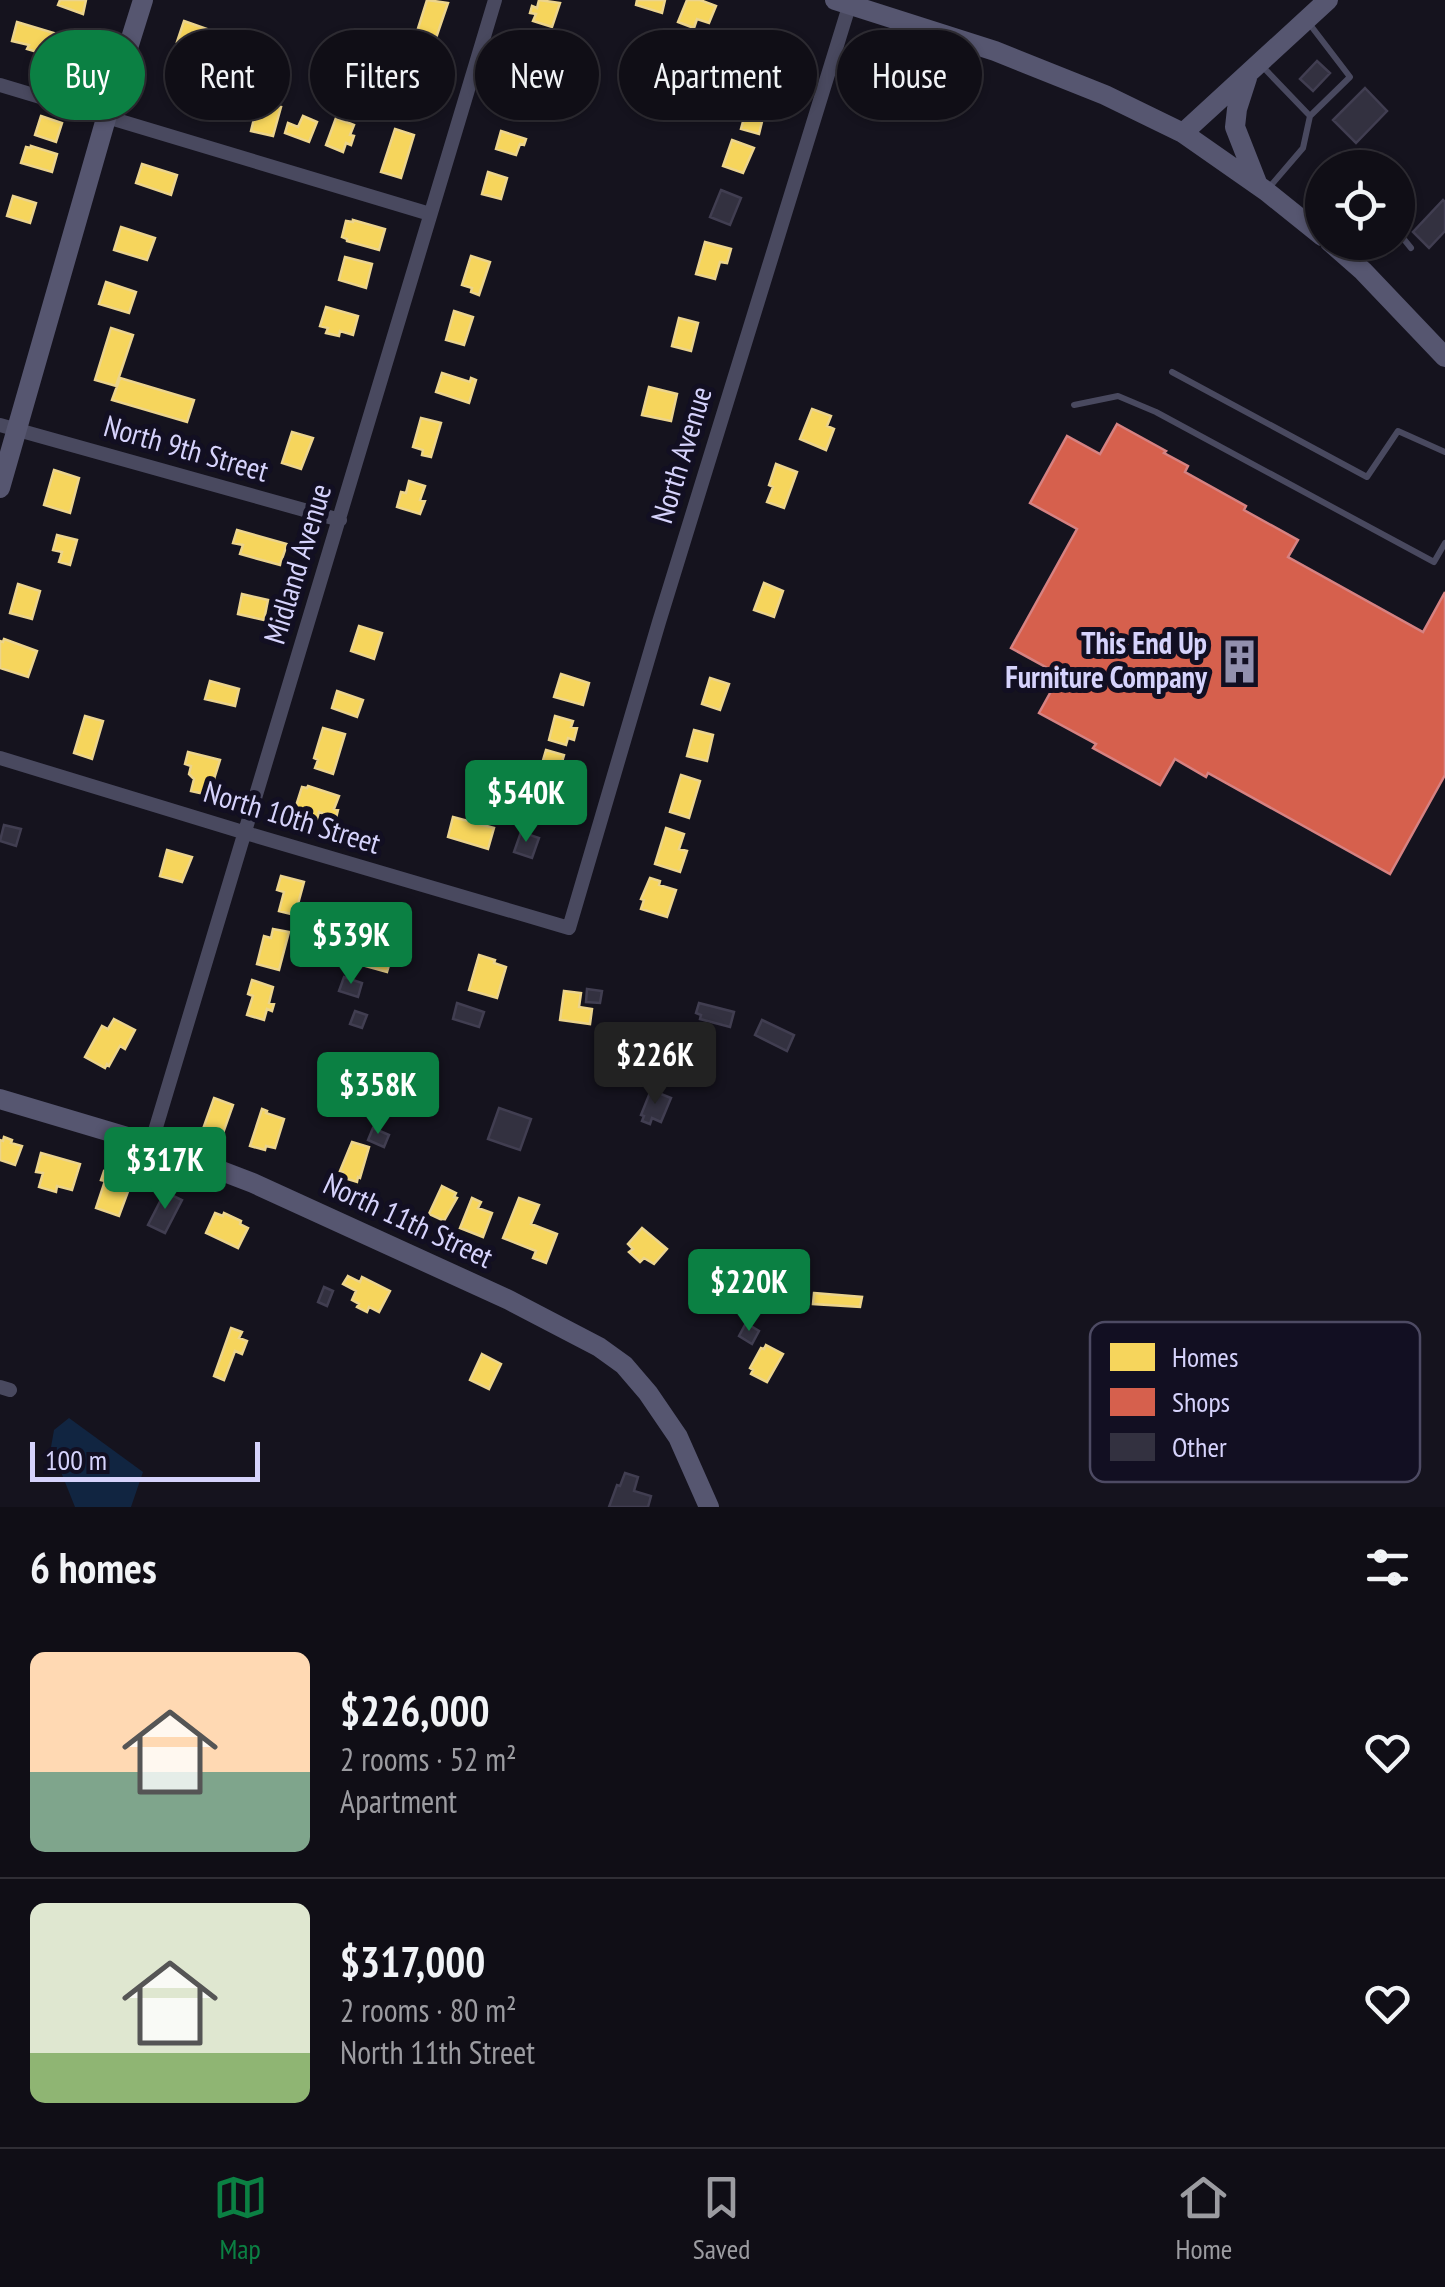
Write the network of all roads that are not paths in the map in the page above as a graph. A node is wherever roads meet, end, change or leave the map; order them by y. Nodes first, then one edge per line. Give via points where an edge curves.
1 (143, 0) edge
2 (495, 0) edge
3 (1328, 0) edge
4 (845, 2) edge
5 (1306, 20) junction
6 (133, 30) edge
7 (1254, 68) junction
8 (0, 85) edge
9 (30, 93) edge
10 (1310, 116) junction
11 (104, 120) edge
12 (122, 120) edge
13 (1183, 133) junction
14 (1262, 188) junction
15 (430, 214) junction
16 (1305, 221) edge
17 (1351, 260) edge
18 (1445, 356) edge
19 (1172, 372) dead end
20 (1074, 405) dead end
21 (9, 428) edge
22 (1445, 452) edge
23 (0, 488) edge
24 (340, 520) junction
25 (1445, 544) edge
26 (0, 758) edge
27 (246, 833) junction
28 (569, 928) joint
29 (0, 1100) edge
30 (150, 1144) junction
31 (709, 1507) edge

1 - 6 street
2 - 15 street, Midland Avenue
3 - 5 street
4 - 13 street via 995,50
4 - 28 street, North Avenue
5 - 7 street
5 - 10 lane via 1350,77
7 - 10 lane
7 - 13 street
7 - 14 street via 1236,109 1236,127
8 - 9 street
10 - 14 lane via 1303,148
11 - 21 street
12 - 15 street
13 - 14 street
14 - 16 street
15 - 24 street, Midland Avenue
17 - 18 street
19 - 22 lane via 1367,477 1398,431
20 - 25 lane via 1118,396 1434,562
21 - 23 street
21 - 24 street, North 9th Street
24 - 27 street, Midland Avenue
26 - 27 street, North 10th Street
27 - 28 street, North 10th Street
27 - 30 street, Midland Avenue
29 - 30 street, North 11th Street
30 - 31 street, North 11th Street via 281,1195 599,1347 648,1392 678,1437

